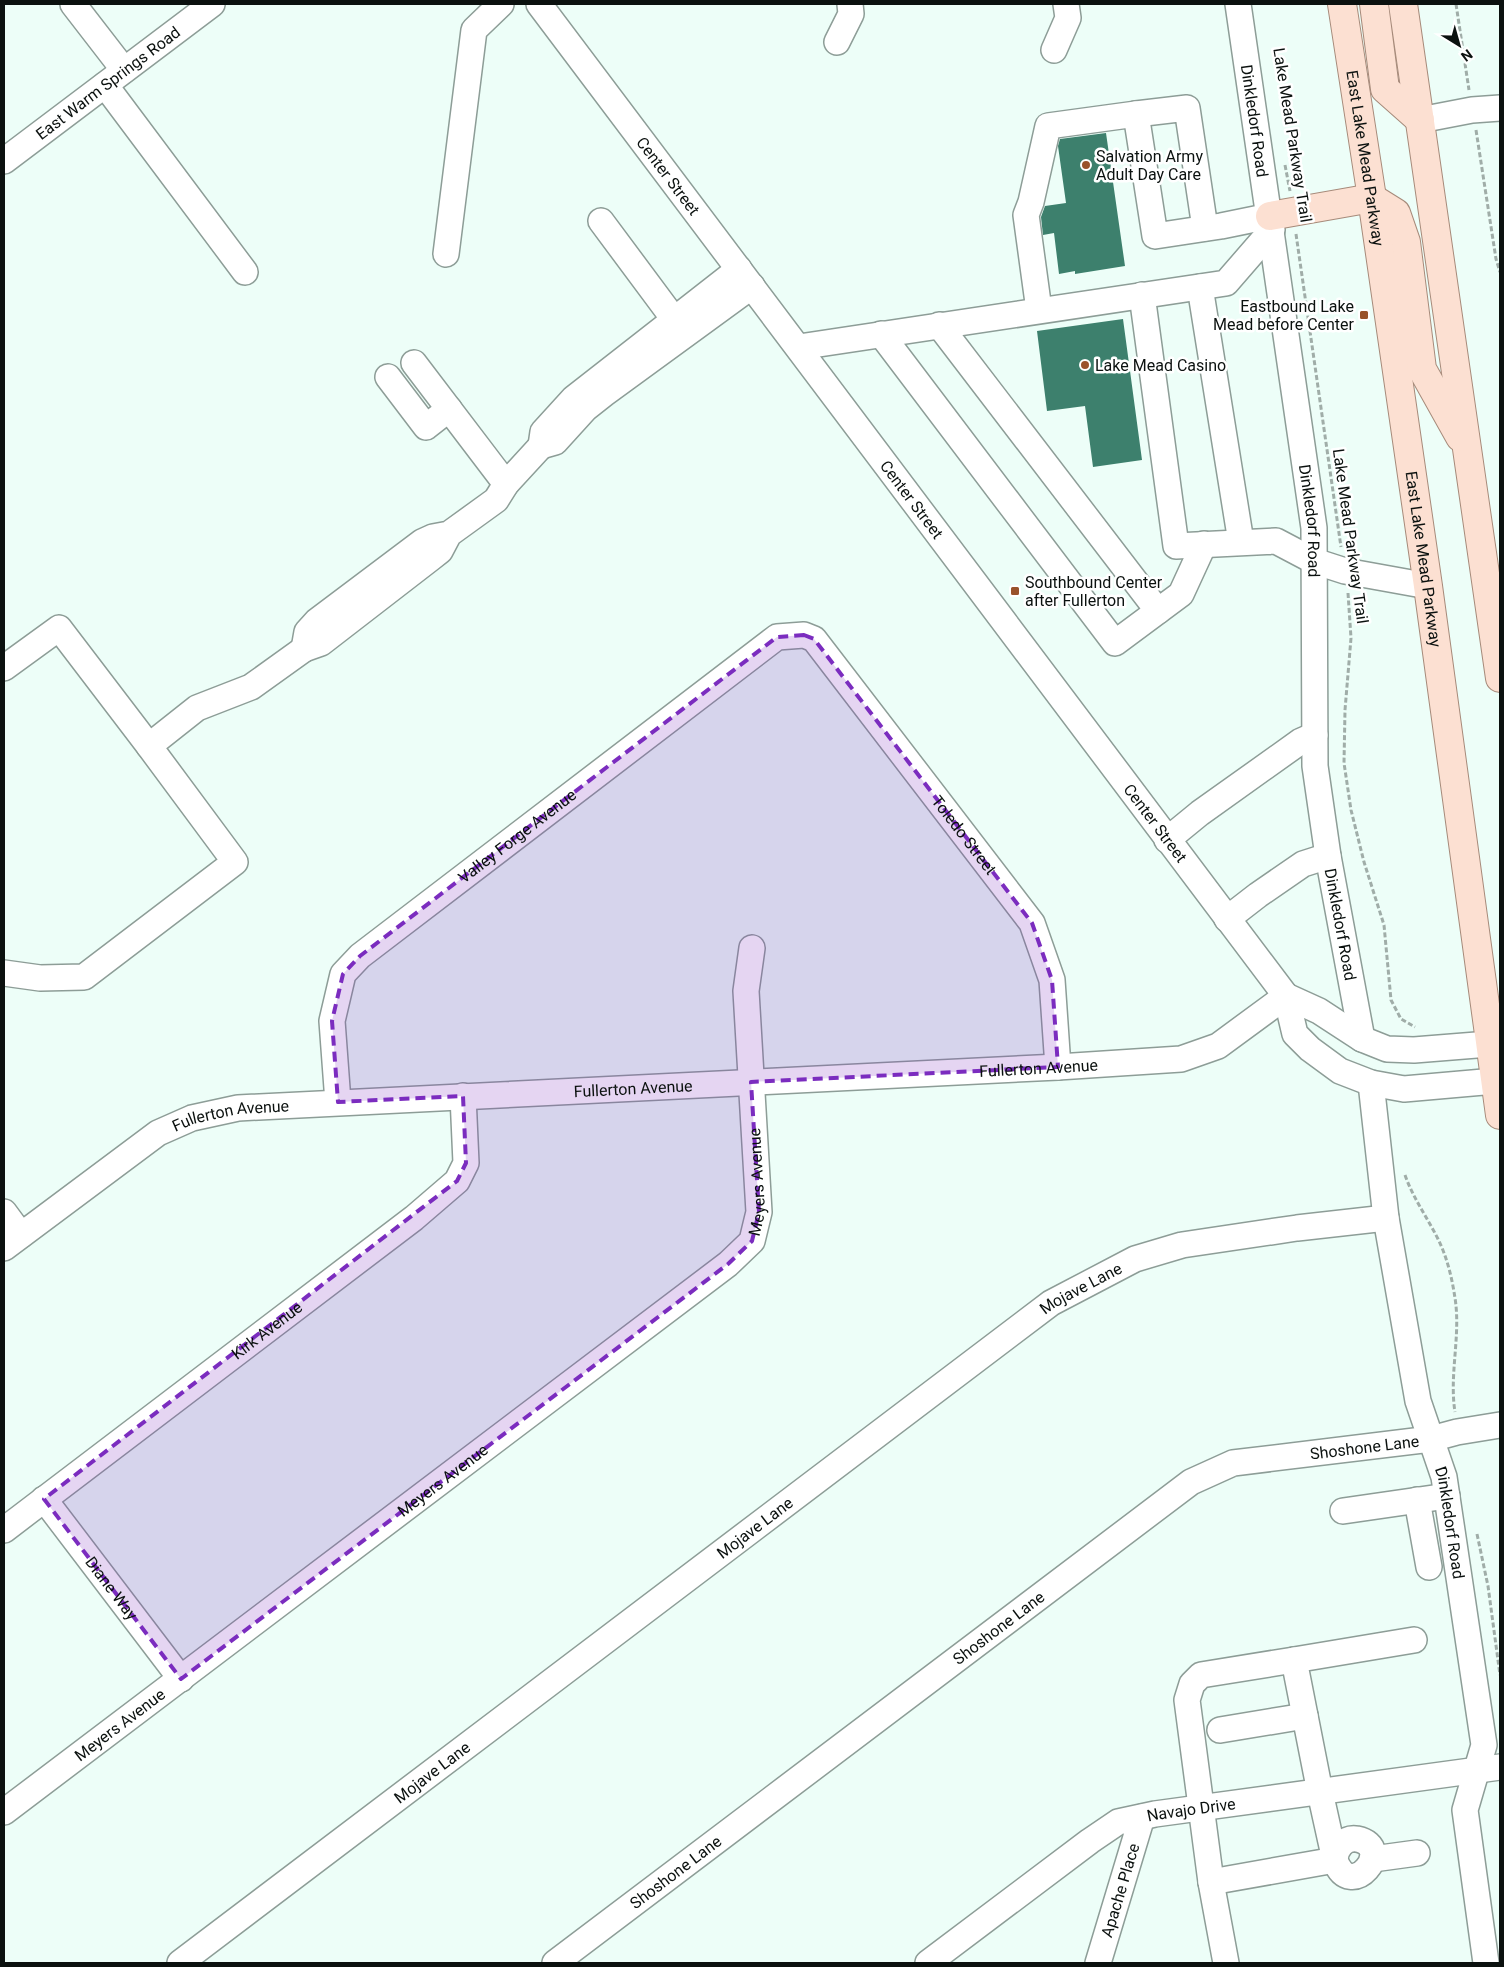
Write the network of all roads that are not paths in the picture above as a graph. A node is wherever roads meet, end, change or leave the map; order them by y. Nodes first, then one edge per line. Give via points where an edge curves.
1 (73, 4) edge
2 (212, 4) edge
3 (501, 4) edge
4 (539, 4) edge
5 (850, 4) edge
6 (1066, 4) edge
7 (1238, 4) edge
8 (1342, 4) edge
9 (1374, 4) edge
10 (1403, 4) edge
11 (836, 42) dead end
12 (1054, 50) dead end
13 (114, 78) junction
14 (1500, 108) edge
15 (1136, 114) junction
16 (1420, 120) junction
17 (4, 161) edge
18 (1372, 198) junction
19 (1278, 219) junction
20 (601, 221) dead end
21 (1205, 228) junction
22 (446, 254) dead end
23 (245, 272) dead end
24 (746, 277) junction
25 (1200, 287) junction
26 (1142, 295) junction
27 (1039, 310) junction
28 (939, 325) junction
29 (680, 327) junction
30 (881, 334) junction
31 (799, 347) junction
32 (414, 363) dead end
33 (388, 377) dead end
34 (449, 408) junction
35 (1468, 451) junction
36 (506, 484) junction
37 (1241, 542) junction
38 (1204, 544) junction
39 (1314, 561) junction
40 (1428, 586) junction
41 (1158, 611) junction
42 (804, 635) joint
43 (4, 668) edge
44 (1500, 678) edge
45 (1315, 735) junction
46 (149, 746) junction
47 (1167, 840) junction
48 (1328, 856) junction
49 (1227, 919) junction
50 (752, 948) dead end
51 (4, 973) edge
52 (1286, 996) junction
53 (1362, 1039) junction
54 (1495, 1043) edge
55 (1058, 1067) junction
56 (1498, 1080) edge
57 (751, 1082) junction
58 (1371, 1083) junction
59 (463, 1096) junction
60 (338, 1102) junction
61 (1500, 1115) edge
62 (4, 1212) edge
63 (1386, 1218) junction
64 (12, 1241) edge
65 (1500, 1425) edge
66 (1431, 1439) junction
67 (1447, 1496) junction
68 (44, 1499) junction
69 (1417, 1500) junction
70 (1343, 1511) dead end
71 (4, 1530) edge
72 (1429, 1566) dead end
73 (1414, 1640) dead end
74 (1294, 1660) junction
75 (180, 1678) junction
76 (1305, 1716) junction
77 (1220, 1730) dead end
78 (1500, 1767) edge
79 (1476, 1771) junction
80 (1320, 1792) junction
81 (1201, 1807) junction
82 (4, 1812) edge
83 (1142, 1817) junction
84 (1417, 1853) dead end
85 (1336, 1860) junction
86 (1211, 1882) junction
87 (180, 1963) edge
88 (555, 1963) edge
89 (928, 1963) edge
90 (1098, 1963) edge
91 (1226, 1963) edge
92 (1486, 1963) edge

1 - 13 street
2 - 13 street, East Warm Springs Road
3 - 22 street via 474,30
4 - 24 street, Center Street
5 - 11 street via 851,14
6 - 12 street via 1068,18
7 - 19 street, Dinkledorf Road
8 - 18 main road, East Lake Mead Parkway
9 - 16 main road via 1385,88
10 - 16 main road
13 - 17 street, East Warm Springs Road
13 - 23 street
14 - 16 street
15 - 21 street via 1187,108
15 - 21 street via 1155,236
15 - 27 street via 1048,126 1032,202 1026,214
16 - 35 main road
18 - 19 main road
18 - 35 main road via 1396,213 1406,242 1422,369
18 - 40 main road, East Lake Mead Parkway
19 - 21 street
19 - 25 street via 1226,283
19 - 39 street, Dinkledorf Road via 1314,528
20 - 29 street
24 - 29 street via 694,329
24 - 31 street, Center Street
25 - 26 street
25 - 37 street
26 - 27 street
26 - 38 street via 1176,546
27 - 28 street
28 - 30 street
28 - 41 street
29 - 36 street via 620,371 574,398 542,432 541,446
30 - 31 street
30 - 41 street via 1115,643
31 - 47 street, Center Street
32 - 34 street
33 - 34 street via 426,427
34 - 36 street
35 - 44 main road
36 - 46 street via 496,500 450,534 422,542 368,595 310,627 304,649 250,687 197,708
37 - 38 street
37 - 39 street via 1276,541
38 - 41 street via 1181,594
39 - 40 street via 1345,572
39 - 45 street, Dinkledorf Road
40 - 54 main road, East Lake Mead Parkway
42 - 55 street, Toledo Street via 814,639 1032,923 1052,980
42 - 60 street, Valley Forge Avenue via 777,637 360,956 343,974 332,1021
43 - 46 street via 58,628
45 - 47 street via 1301,740
45 - 48 street, Dinkledorf Road via 1315,766
46 - 51 street via 235,862 84,977 40,978
47 - 49 street, Center Street
48 - 49 street via 1304,864
48 - 53 street, Dinkledorf Road
49 - 52 street, Center Street
50 - 57 street, Meyers Avenue via 746,992
52 - 53 street, Center Street
52 - 55 street, Fullerton Avenue via 1218,1046 1181,1059
52 - 58 street, Center Street via 1295,1034 1340,1071
53 - 54 street, Center Street via 1387,1049
54 - 56 main road, East Lake Mead Parkway
55 - 57 street, Fullerton Avenue
56 - 58 street, Center Street via 1404,1089
56 - 61 main road, East Lake Mead Parkway
57 - 59 street, Fullerton Avenue
57 - 75 street, Meyers Avenue via 759,1212 752,1241 728,1264
58 - 63 street, Dinkledorf Road
59 - 60 street, Fullerton Avenue
59 - 68 street, Kirk Avenue via 466,1163 457,1181 414,1218
60 - 64 street, Fullerton Avenue via 238,1108 192,1118 158,1133
62 - 64 street
63 - 66 street, Dinkledorf Road via 1418,1400
63 - 87 street, Mojave Lane via 1182,1245 1135,1260 1051,1303
65 - 66 street, Shoshone Lane
66 - 67 street, Dinkledorf Road
66 - 88 street, Shoshone Lane via 1233,1463 1191,1482
67 - 69 street
67 - 79 street, Dinkledorf Road via 1484,1745
68 - 71 street, Kirk Avenue
68 - 75 street, Diane Way
69 - 70 street
69 - 72 street
73 - 74 street
74 - 76 street
74 - 81 street via 1202,1675 1192,1684 1187,1700
75 - 82 street, Meyers Avenue
76 - 77 street
76 - 80 street
78 - 79 street, Navajo Drive
79 - 80 street, Navajo Drive
79 - 92 street, Dinkledorf Road via 1465,1810
80 - 81 street, Navajo Drive
80 - 85 street
81 - 83 street, Navajo Drive
81 - 86 street
83 - 89 street, Navajo Drive via 1118,1822 1090,1841
83 - 90 street, Apache Place
84 - 85 street via 1373,1859 1365,1873 1355,1876 1344,1874
85 - 86 street
86 - 91 street

